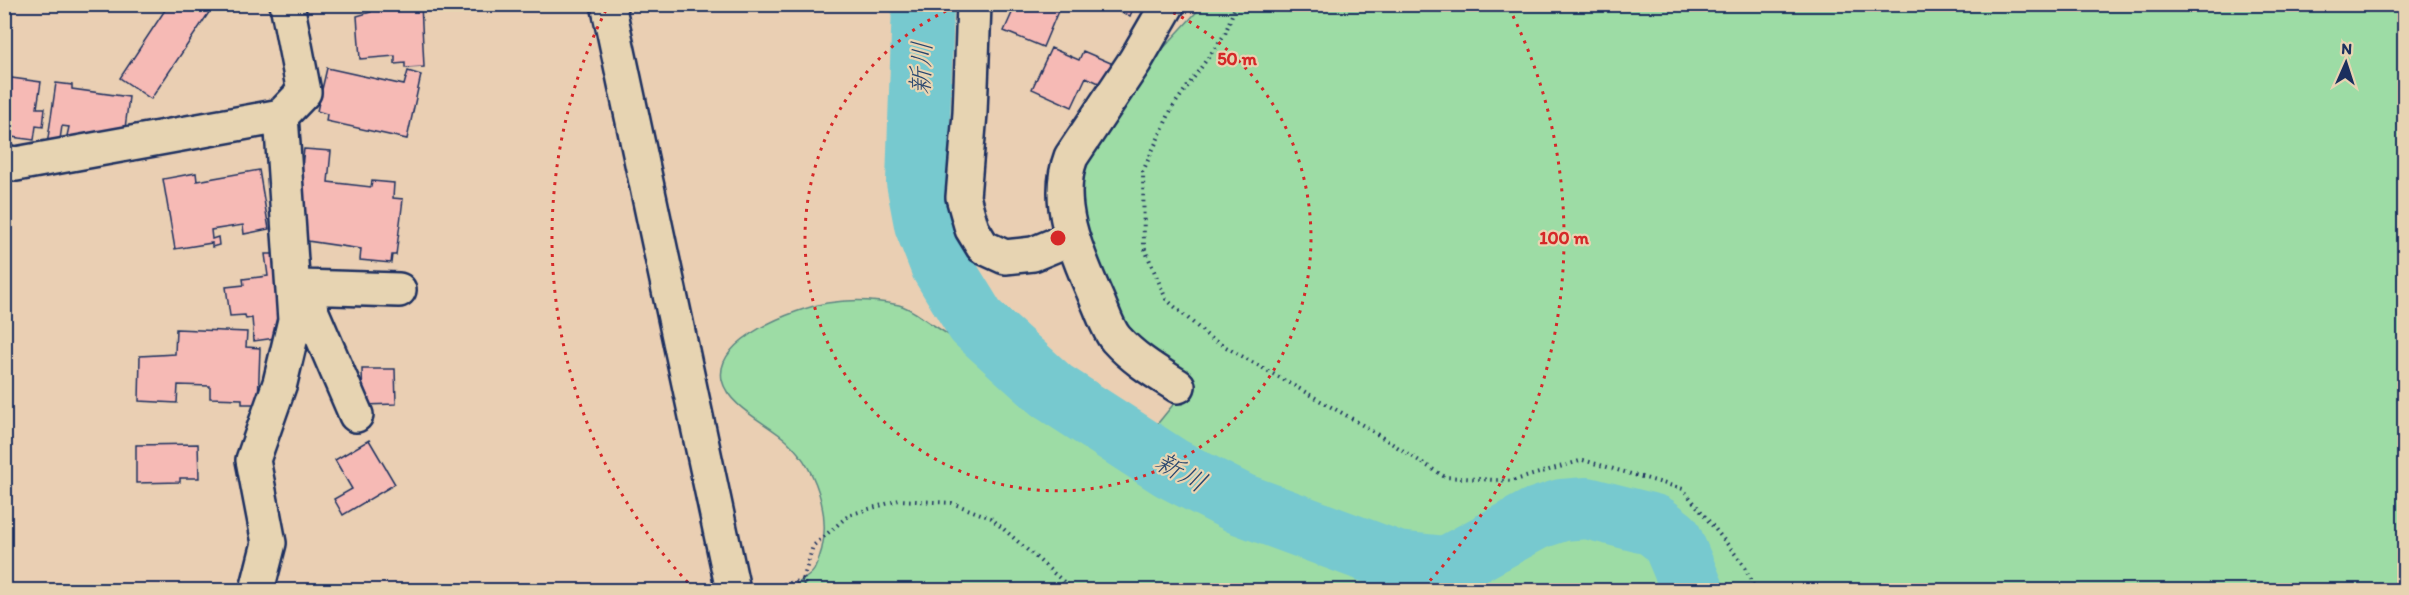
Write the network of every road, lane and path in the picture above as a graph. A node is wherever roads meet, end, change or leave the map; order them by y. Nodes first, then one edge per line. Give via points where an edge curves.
1 (287, 4) edge
2 (608, 4) edge
3 (974, 4) edge
4 (1168, 4) edge
5 (1236, 4) edge
6 (281, 116) junction
7 (4, 162) edge
8 (1072, 238) junction
9 (297, 284) junction
10 (399, 290) dead end
11 (1178, 386) dead end
12 (356, 415) dead end
13 (803, 580) junction
14 (748, 590) edge
15 (257, 591) edge
16 (807, 591) edge
17 (1073, 591) edge
18 (1755, 591) edge

1 - 6 street via 304,92
2 - 14 street
3 - 8 street via 963,196 972,229 983,247 1005,257 1033,254
4 - 8 street via 1071,157 1067,168 1067,205
5 - 18 path via 1225,34 1172,108 1143,171 1144,246 1166,299 1210,338 1445,477 1512,481 1583,460 1683,489 1744,566
6 - 7 street via 16,164
6 - 9 street
8 - 11 street via 1114,337 1141,363
9 - 10 street
9 - 12 street
9 - 15 street via 295,320 280,383 252,460 269,543
13 - 14 path
13 - 16 path
13 - 17 path via 813,546 849,515 899,500 952,502 991,518

